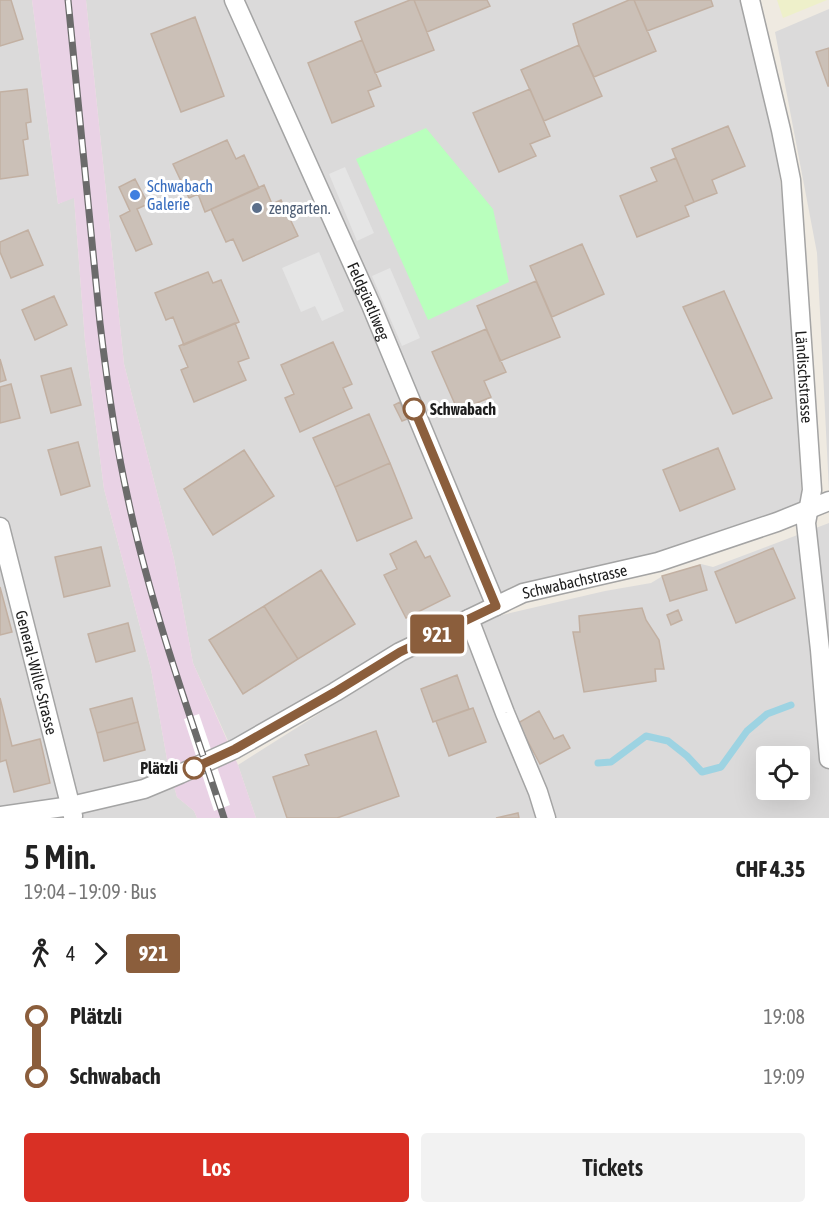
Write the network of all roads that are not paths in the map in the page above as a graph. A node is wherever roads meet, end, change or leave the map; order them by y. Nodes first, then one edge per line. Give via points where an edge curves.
1 (234, 0) edge
2 (750, 0) edge
3 (829, 501) edge
4 (808, 510) junction
5 (0, 527) edge
6 (496, 606) junction
7 (469, 619) junction
8 (829, 759) edge
9 (72, 812) edge
10 (0, 816) edge
11 (546, 818) edge

1 - 6 street, Feldgüetliweg via 371,305
2 - 4 street, Ländischstrasse via 791,180 813,490
3 - 4 street, Schwabachstrasse
4 - 6 street, Schwabachstrasse via 658,562 543,587
4 - 8 street, Ländischstrasse via 806,523
5 - 9 street, General-Wille-Strasse
6 - 7 street, Schwabachstrasse
7 - 9 street, Schwabachstrasse via 400,652 235,749 144,789
7 - 11 street
9 - 10 street, Schwabachstrasse

